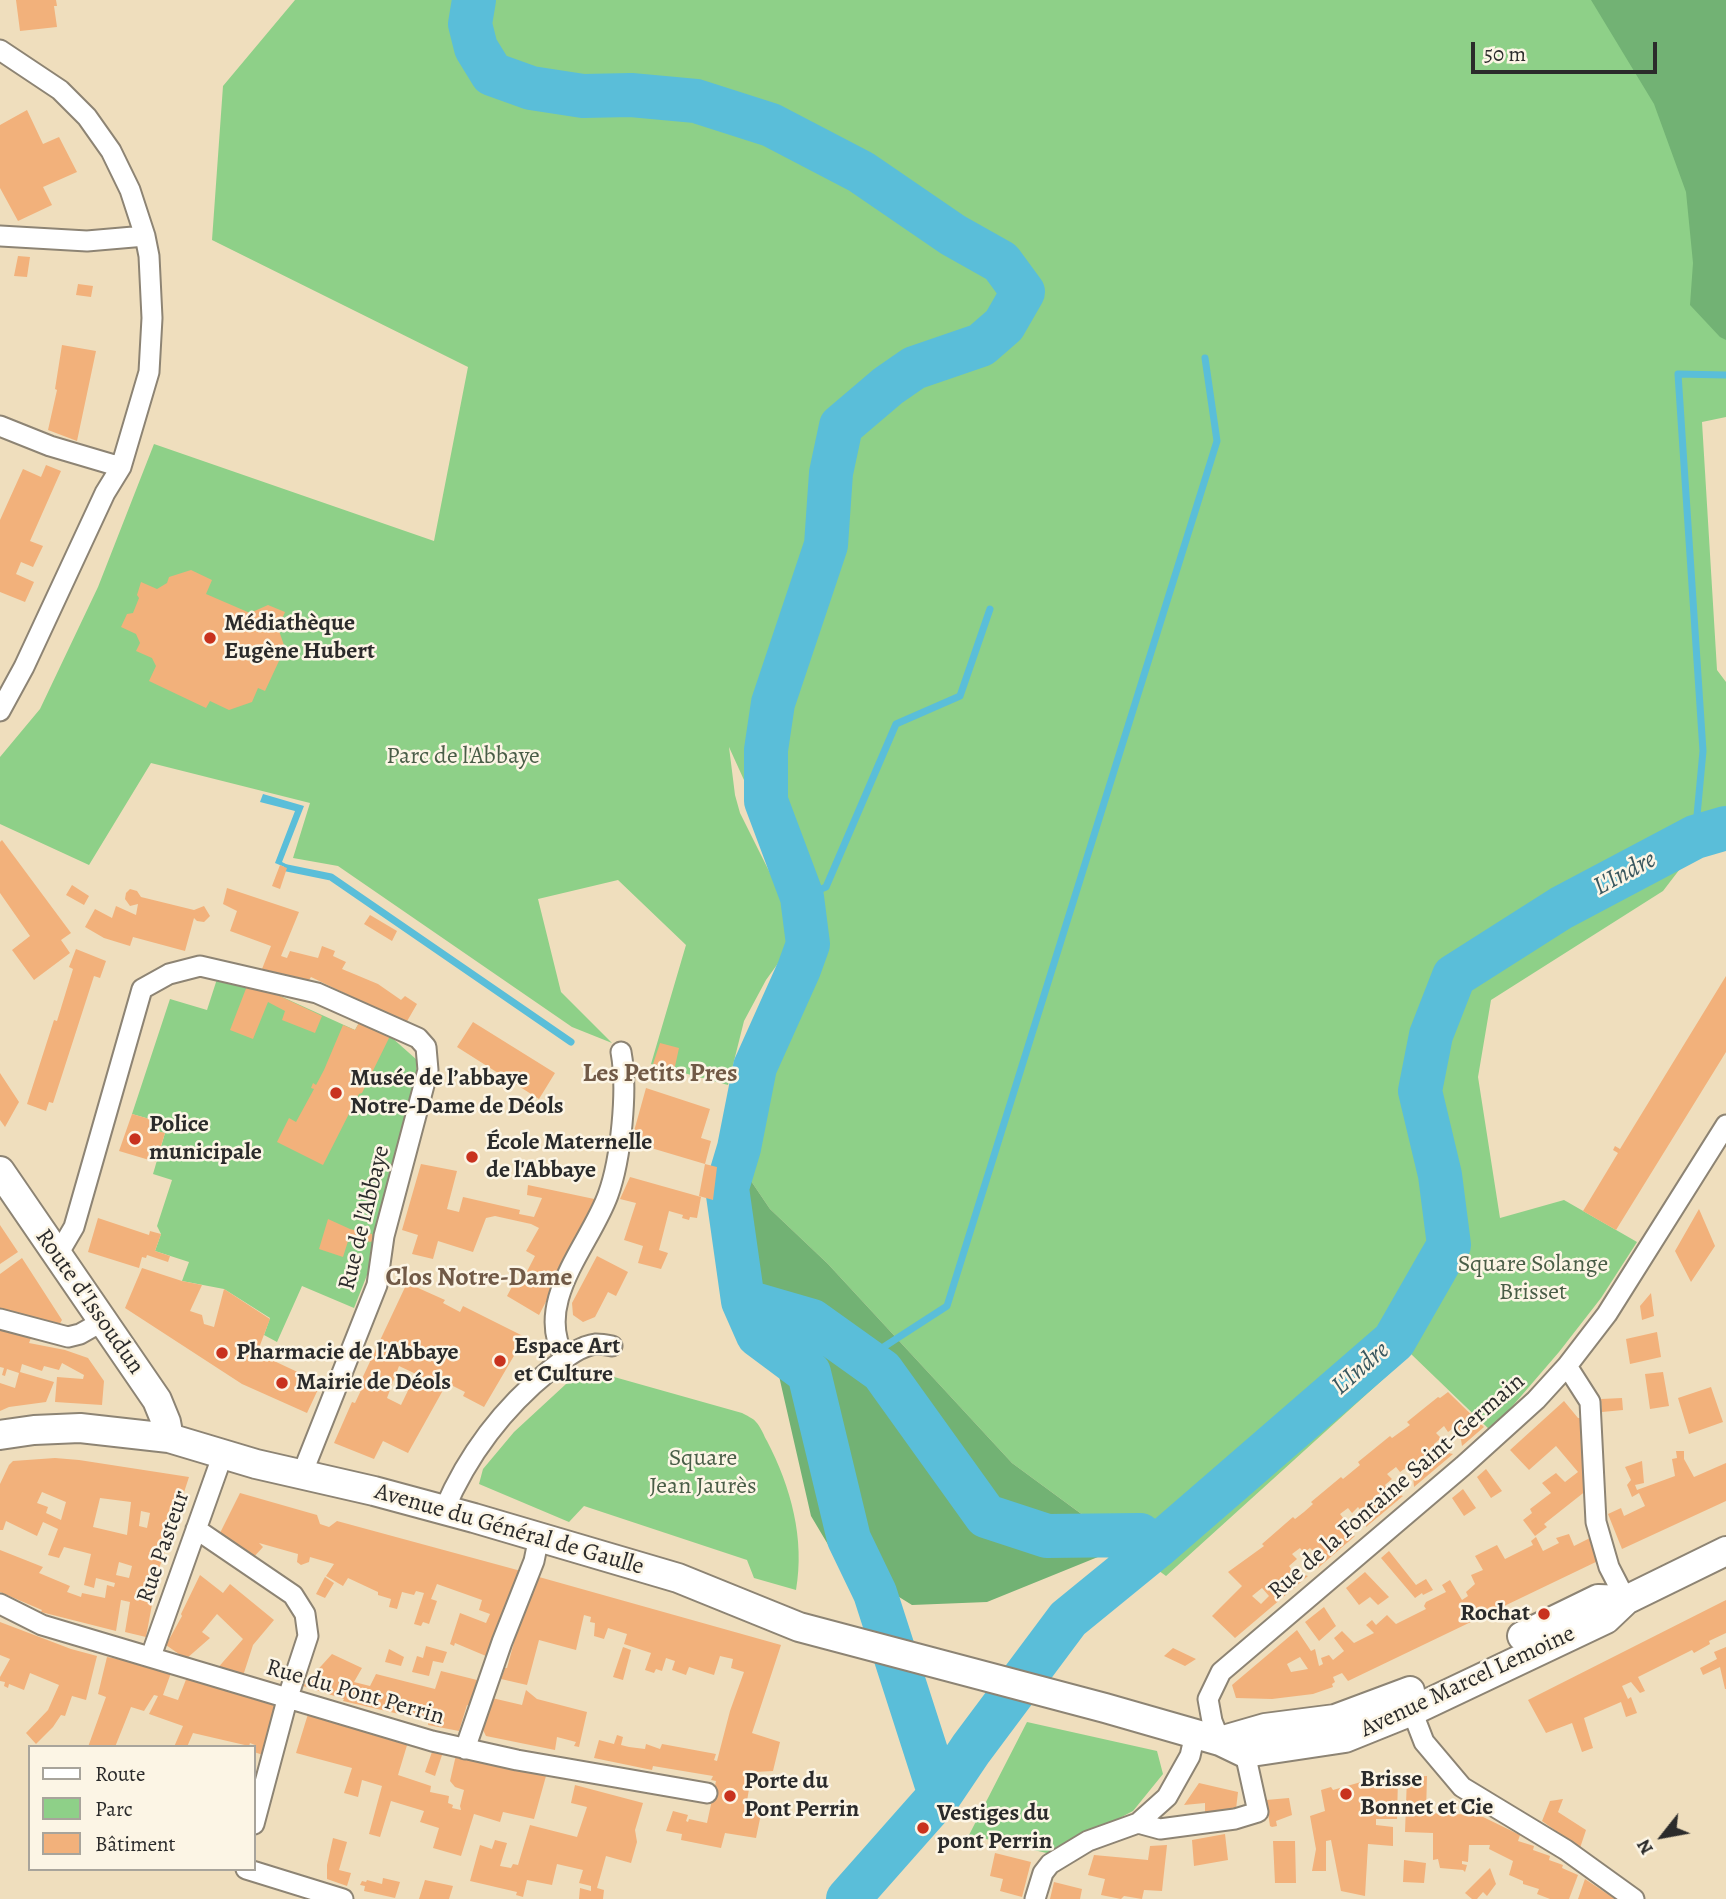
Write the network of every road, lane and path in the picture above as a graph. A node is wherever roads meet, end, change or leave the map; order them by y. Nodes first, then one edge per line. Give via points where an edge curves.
1 (0, 50) edge
2 (0, 236) edge
3 (145, 236) junction
4 (0, 426) edge
5 (121, 467) junction
6 (0, 711) edge
7 (621, 1052) dead end
8 (1726, 1125) edge
9 (0, 1171) edge
10 (57, 1256) junction
11 (0, 1319) edge
12 (103, 1321) junction
13 (612, 1346) dead end
14 (565, 1358) junction
15 (1567, 1366) junction
16 (0, 1435) edge
17 (169, 1438) junction
18 (223, 1454) junction
19 (302, 1474) junction
20 (444, 1510) junction
21 (196, 1529) junction
22 (539, 1537) junction
23 (1726, 1551) edge
24 (1626, 1600) junction
25 (0, 1604) edge
26 (151, 1656) junction
27 (287, 1700) junction
28 (1412, 1711) junction
29 (1208, 1738) junction
30 (465, 1749) junction
31 (1245, 1753) junction
32 (707, 1793) dead end
33 (256, 1816) edge
34 (1138, 1823) junction
35 (252, 1871) edge
36 (343, 1899) edge
37 (1035, 1899) edge
38 (1634, 1899) edge

1 - 3 street via 60,90 87,117 111,151
2 - 3 street via 87,241
3 - 5 street via 152,318 149,372
4 - 5 street
5 - 6 street
7 - 14 street via 625,1079 615,1170 557,1304 555,1336
8 - 15 street, Rue de la Fontaine Saint-Germain via 1607,1314
9 - 10 main road, Route d'Issoudun
10 - 12 main road, Route d'Issoudun
10 - 19 street, Rue de l'Abbaye via 74,1227 142,989 169,974 200,966 317,993 418,1038 426,1047 428,1070 384,1236 377,1285
11 - 12 street via 68,1338
12 - 17 main road, Route d'Issoudun via 157,1400
13 - 14 street via 597,1344
14 - 20 street via 489,1430
15 - 24 street via 1590,1402 1595,1522 1609,1567
15 - 29 street, Rue de la Fontaine Saint-Germain via 1463,1466 1220,1672 1208,1699 1212,1721
16 - 17 main road, Avenue du Général de Gaulle via 80,1429
17 - 18 main road, Avenue du Général de Gaulle
18 - 19 main road, Avenue du Général de Gaulle
18 - 21 street, Rue Pasteur
19 - 20 main road, Avenue du Général de Gaulle
20 - 22 main road, Avenue du Général de Gaulle
21 - 26 street, Rue Pasteur
21 - 27 street via 293,1595 305,1614 308,1636
22 - 29 main road, Avenue du Général de Gaulle via 678,1578 799,1627
22 - 30 street
23 - 24 main road, Avenue Marcel Lemoine
24 - 28 main road, Avenue Marcel Lemoine via 1606,1619
24 - 29 main road, Avenue Marcel Lemoine via 1598,1599 1400,1696 1335,1719
25 - 26 street, Rue du Pont Perrin via 41,1625
26 - 27 street, Rue du Pont Perrin
27 - 30 street, Rue du Pont Perrin
27 - 33 street
28 - 31 main road, Avenue Marcel Lemoine via 1345,1738
28 - 38 street via 1424,1742 1462,1787 1566,1850
29 - 31 main road
29 - 34 street via 1190,1756 1167,1797
30 - 32 street, Rue du Pont Perrin
31 - 34 street via 1258,1812 1160,1829
34 - 37 street via 1088,1841 1051,1864 1043,1873
35 - 36 street

